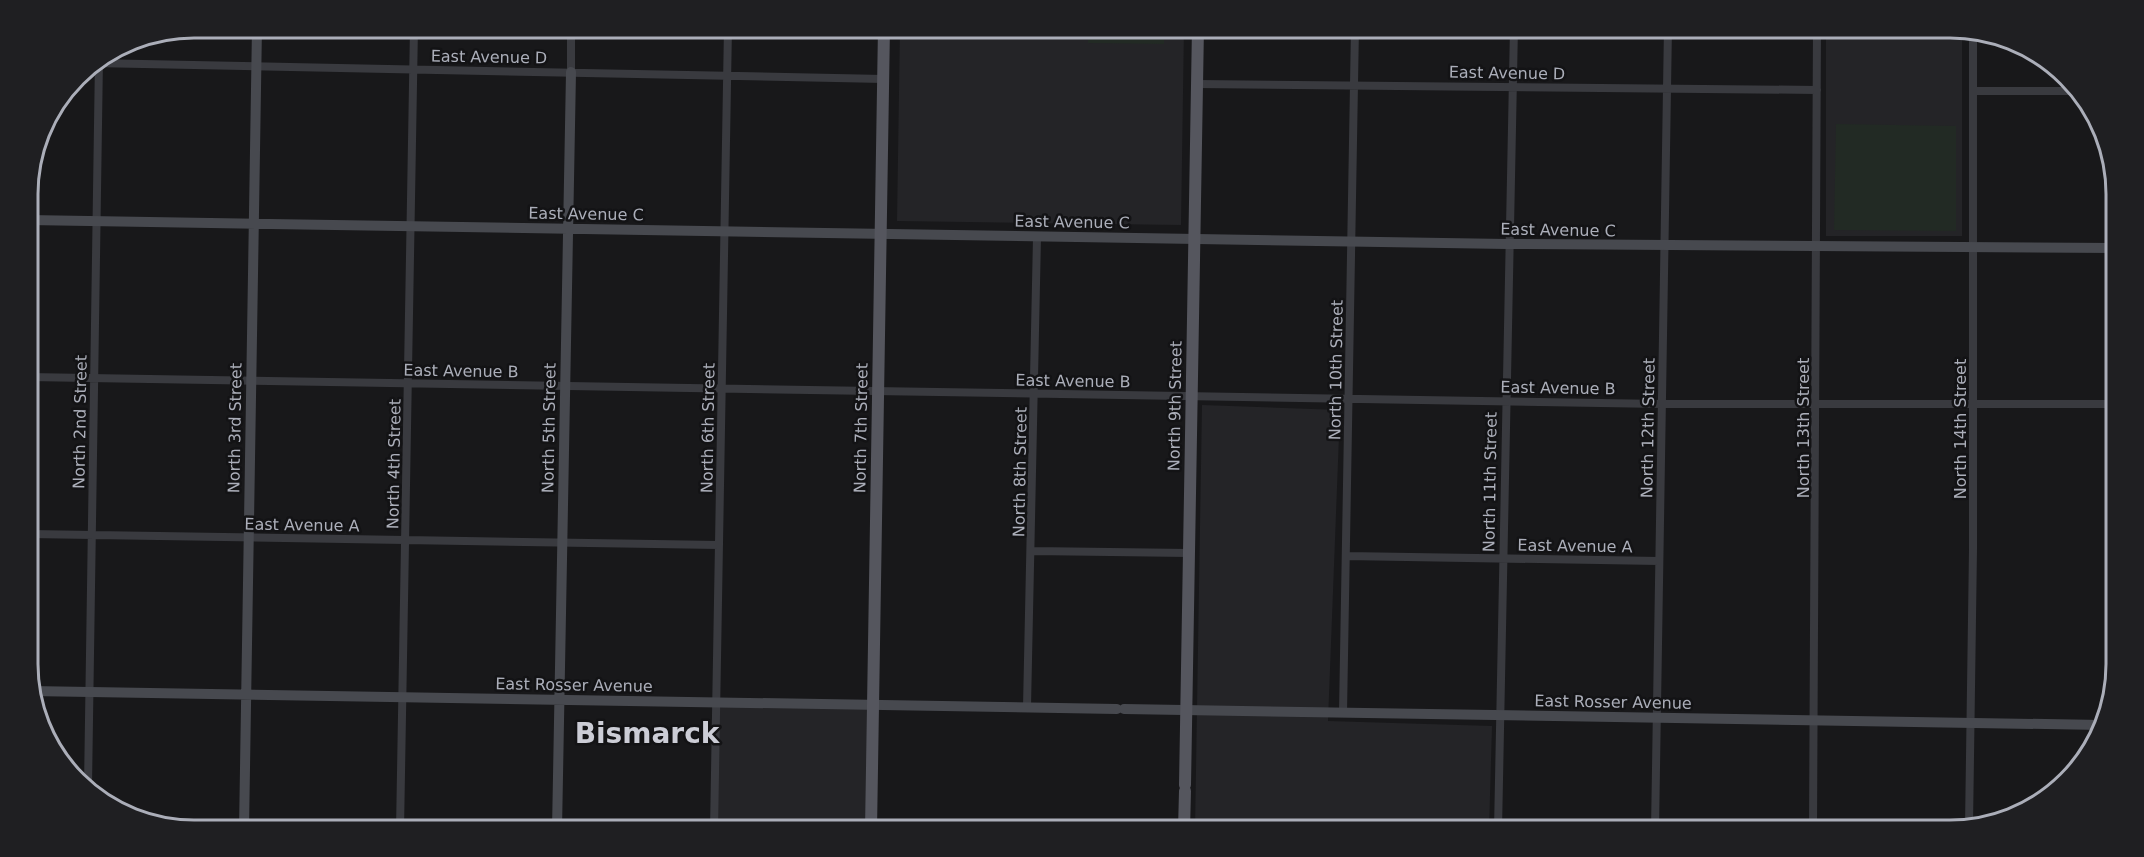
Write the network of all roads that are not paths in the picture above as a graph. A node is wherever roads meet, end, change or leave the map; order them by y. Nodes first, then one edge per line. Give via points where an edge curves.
1 (257, 38) edge
2 (414, 38) edge
3 (571, 38) edge
4 (728, 38) edge
5 (885, 38) edge
6 (1198, 38) edge
7 (1354, 38) edge
8 (1513, 38) edge
9 (1668, 38) edge
10 (1817, 38) edge
11 (1973, 40) edge
12 (110, 62) edge
13 (256, 66) junction
14 (414, 69) junction
15 (97, 72) edge
16 (571, 72) junction
17 (727, 74) junction
18 (884, 79) junction
19 (1196, 84) junction
20 (1354, 85) junction
21 (1511, 87) junction
22 (1667, 90) junction
23 (1817, 90) junction
24 (1973, 91) junction
25 (2068, 91) edge
26 (38, 220) edge
27 (97, 221) junction
28 (254, 224) junction
29 (411, 226) junction
30 (568, 229) junction
31 (724, 231) junction
32 (881, 234) junction
33 (1037, 237) junction
34 (1194, 238) junction
35 (1352, 242) junction
36 (1507, 244) junction
37 (1664, 246) junction
38 (1817, 247) junction
39 (1974, 247) junction
40 (2106, 248) edge
41 (38, 377) edge
42 (94, 378) junction
43 (251, 381) junction
44 (409, 384) junction
45 (565, 386) junction
46 (723, 388) junction
47 (879, 391) junction
48 (1035, 393) junction
49 (1191, 396) junction
50 (1348, 399) junction
51 (1506, 401) junction
52 (1662, 404) junction
53 (1817, 404) junction
54 (1973, 404) junction
55 (2106, 404) edge
56 (38, 534) edge
57 (92, 535) junction
58 (249, 537) junction
59 (406, 540) junction
60 (562, 542) junction
61 (719, 545) junction
62 (1032, 551) junction
63 (1189, 553) junction
64 (1346, 556) junction
65 (1502, 558) junction
66 (1659, 561) junction
67 (41, 691) edge
68 (90, 692) junction
69 (246, 695) junction
70 (402, 697) junction
71 (560, 699) junction
72 (716, 702) junction
73 (873, 705) junction
74 (1027, 707) junction
75 (1186, 711) junction
76 (1343, 712) junction
77 (1500, 715) junction
78 (1657, 718) junction
79 (1815, 721) junction
80 (1971, 723) junction
81 (2093, 725) edge
82 (88, 778) edge
83 (1969, 818) edge
84 (1184, 819) edge
85 (1498, 819) edge
86 (1654, 819) edge
87 (1813, 819) edge
88 (244, 820) edge
89 (400, 820) edge
90 (557, 820) edge
91 (714, 820) edge
92 (871, 820) edge

1 - 13 street, North 3rd Street
2 - 14 street, North 4th Street
3 - 16 street, North 5th Street
4 - 17 street, North 6th Street
5 - 18 main road, North 7th Street
6 - 19 main road, North 9th Street
7 - 20 street, North 10th Street
8 - 21 street, North 11th Street
9 - 22 street, North 12th Street
10 - 23 street, North 13th Street
11 - 24 street, North 14th Street
12 - 13 street, East Avenue D
13 - 14 street, East Avenue D
13 - 28 street, North 3rd Street
14 - 16 street, East Avenue D
14 - 29 street, North 4th Street
15 - 27 street, North 2nd Street
16 - 17 street, East Avenue D
16 - 30 street, North 5th Street
17 - 18 street, East Avenue D
17 - 31 street, North 6th Street
18 - 32 main road, North 7th Street
19 - 20 street, East Avenue D
19 - 34 main road, North 9th Street
20 - 21 street, East Avenue D
20 - 35 street, North 10th Street
21 - 22 street, East Avenue D
21 - 36 street, North 11th Street
22 - 23 street, East Avenue D
22 - 37 street, North 12th Street
23 - 38 street, North 13th Street
24 - 25 street
24 - 39 street, North 14th Street
26 - 27 street, East Avenue C
27 - 28 street, East Avenue C
27 - 42 street, North 2nd Street
28 - 29 street, East Avenue C
28 - 43 street, North 3rd Street
29 - 30 street, East Avenue C
29 - 44 street, North 4th Street
30 - 31 street, East Avenue C
30 - 45 street, North 5th Street
31 - 32 street, East Avenue C
31 - 46 street, North 6th Street
32 - 33 street, East Avenue C
32 - 47 main road, North 7th Street
33 - 34 street, East Avenue C
33 - 48 street, North 8th Street
34 - 35 street, East Avenue C
34 - 49 main road, North 9th Street
35 - 36 street, East Avenue C
35 - 50 street, North 10th Street
36 - 37 street, East Avenue C
36 - 51 street, North 11th Street
37 - 38 street, East Avenue C
37 - 52 street, North 12th Street
38 - 39 street, East Avenue C
38 - 53 street, North 13th Street
39 - 40 street, East Avenue C
39 - 54 street, North 14th Street
41 - 42 street, East Avenue B
42 - 43 street, East Avenue B
42 - 57 street, North 2nd Street
43 - 44 street, East Avenue B
43 - 58 street, North 3rd Street
44 - 45 street, East Avenue B
44 - 59 street, North 4th Street
45 - 46 street, East Avenue B
45 - 60 street, North 5th Street
46 - 47 street, East Avenue B
46 - 61 street, North 6th Street
47 - 48 street, East Avenue B
47 - 73 main road, North 7th Street
48 - 49 street, East Avenue B
48 - 62 street, North 8th Street
49 - 50 street, East Avenue B
49 - 63 main road, North 9th Street
50 - 51 street, East Avenue B
50 - 64 street, North 10th Street
51 - 52 street, East Avenue B
51 - 65 street, North 11th Street
52 - 53 street, East Avenue B
52 - 66 street, North 12th Street
53 - 54 street, East Avenue B
53 - 79 street, North 13th Street
54 - 55 street, East Avenue B
54 - 80 street, North 14th Street
56 - 57 street, East Avenue A
57 - 58 street, East Avenue A
57 - 68 street, North 2nd Street
58 - 59 street, East Avenue A
58 - 69 street, North 3rd Street
59 - 60 street, East Avenue A
59 - 70 street, North 4th Street
60 - 61 street, East Avenue A
60 - 71 street, North 5th Street
61 - 72 street, North 6th Street
62 - 63 street
62 - 74 street, North 8th Street
63 - 75 main road, North 9th Street
64 - 65 street, East Avenue A
64 - 76 street, North 10th Street
65 - 66 street, East Avenue A
65 - 77 street, North 11th Street
66 - 78 street, North 12th Street
67 - 68 street, East Rosser Avenue
68 - 69 street, East Rosser Avenue
68 - 82 street, North 2nd Street
69 - 70 street, East Rosser Avenue
69 - 88 street, North 3rd Street
70 - 71 street, East Rosser Avenue
70 - 89 street, North 4th Street
71 - 72 street, East Rosser Avenue
71 - 90 street, North 5th Street
72 - 73 street, East Rosser Avenue
72 - 91 street, North 6th Street
73 - 74 street, East Rosser Avenue
73 - 92 main road, North 7th Street
74 - 75 street, East Rosser Avenue
75 - 76 street, East Rosser Avenue
75 - 84 main road, North 9th Street
76 - 77 street, East Rosser Avenue
77 - 78 street, East Rosser Avenue
77 - 85 street, North 11th Street
78 - 79 street, East Rosser Avenue
78 - 86 street, North 12th Street
79 - 80 street, East Rosser Avenue
79 - 87 street, North 13th Street
80 - 81 street, East Rosser Avenue
80 - 83 street, North 14th Street

